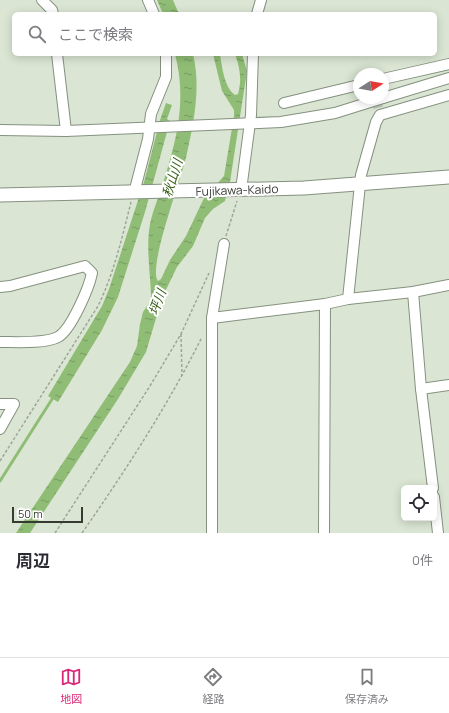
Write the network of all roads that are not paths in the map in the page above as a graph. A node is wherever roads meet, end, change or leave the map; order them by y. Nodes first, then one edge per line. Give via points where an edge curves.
1 (42, 0) edge
2 (148, 0) edge
3 (261, 0) edge
4 (52, 12) edge
5 (153, 12) edge
6 (258, 12) edge
7 (58, 56) edge
8 (166, 56) edge
9 (253, 56) edge
10 (449, 64) edge
11 (449, 78) edge
12 (389, 79) edge
13 (353, 86) edge
14 (449, 95) edge
15 (389, 96) edge
16 (284, 103) dead end
17 (361, 104) edge
18 (250, 124) junction
19 (153, 127) junction
20 (0, 130) edge
21 (66, 131) junction
22 (449, 177) edge
23 (360, 183) junction
24 (240, 190) junction
25 (137, 193) junction
26 (0, 195) edge
27 (224, 244) dead end
28 (449, 285) edge
29 (0, 287) edge
30 (413, 292) junction
31 (348, 299) junction
32 (325, 304) junction
33 (212, 318) junction
34 (0, 342) edge
35 (449, 385) edge
36 (421, 389) junction
37 (0, 404) edge
38 (0, 429) edge
39 (433, 485) edge
40 (437, 521) edge
41 (212, 533) edge
42 (324, 533) edge
43 (438, 533) edge

1 - 4 street
2 - 5 street
3 - 6 street
7 - 21 street
8 - 19 street via 166,77 151,114
9 - 18 street
10 - 12 street
11 - 15 street
13 - 16 street
14 - 23 street via 380,115
17 - 18 street via 311,118
18 - 19 street
18 - 24 street
19 - 21 street
19 - 25 street
20 - 21 street
22 - 23 main road, Fujikawa-Kaido
23 - 24 main road, Fujikawa-Kaido
23 - 31 street
24 - 25 main road, Fujikawa-Kaido
25 - 26 main road, Fujikawa-Kaido
27 - 33 street
28 - 30 street
29 - 34 street via 85,266 92,273 88,289 66,330 59,337 50,340
30 - 31 street
30 - 36 street
31 - 32 street
32 - 33 street
32 - 42 street
33 - 41 street
35 - 36 street
36 - 39 street
37 - 38 street via 14,404
40 - 43 street

